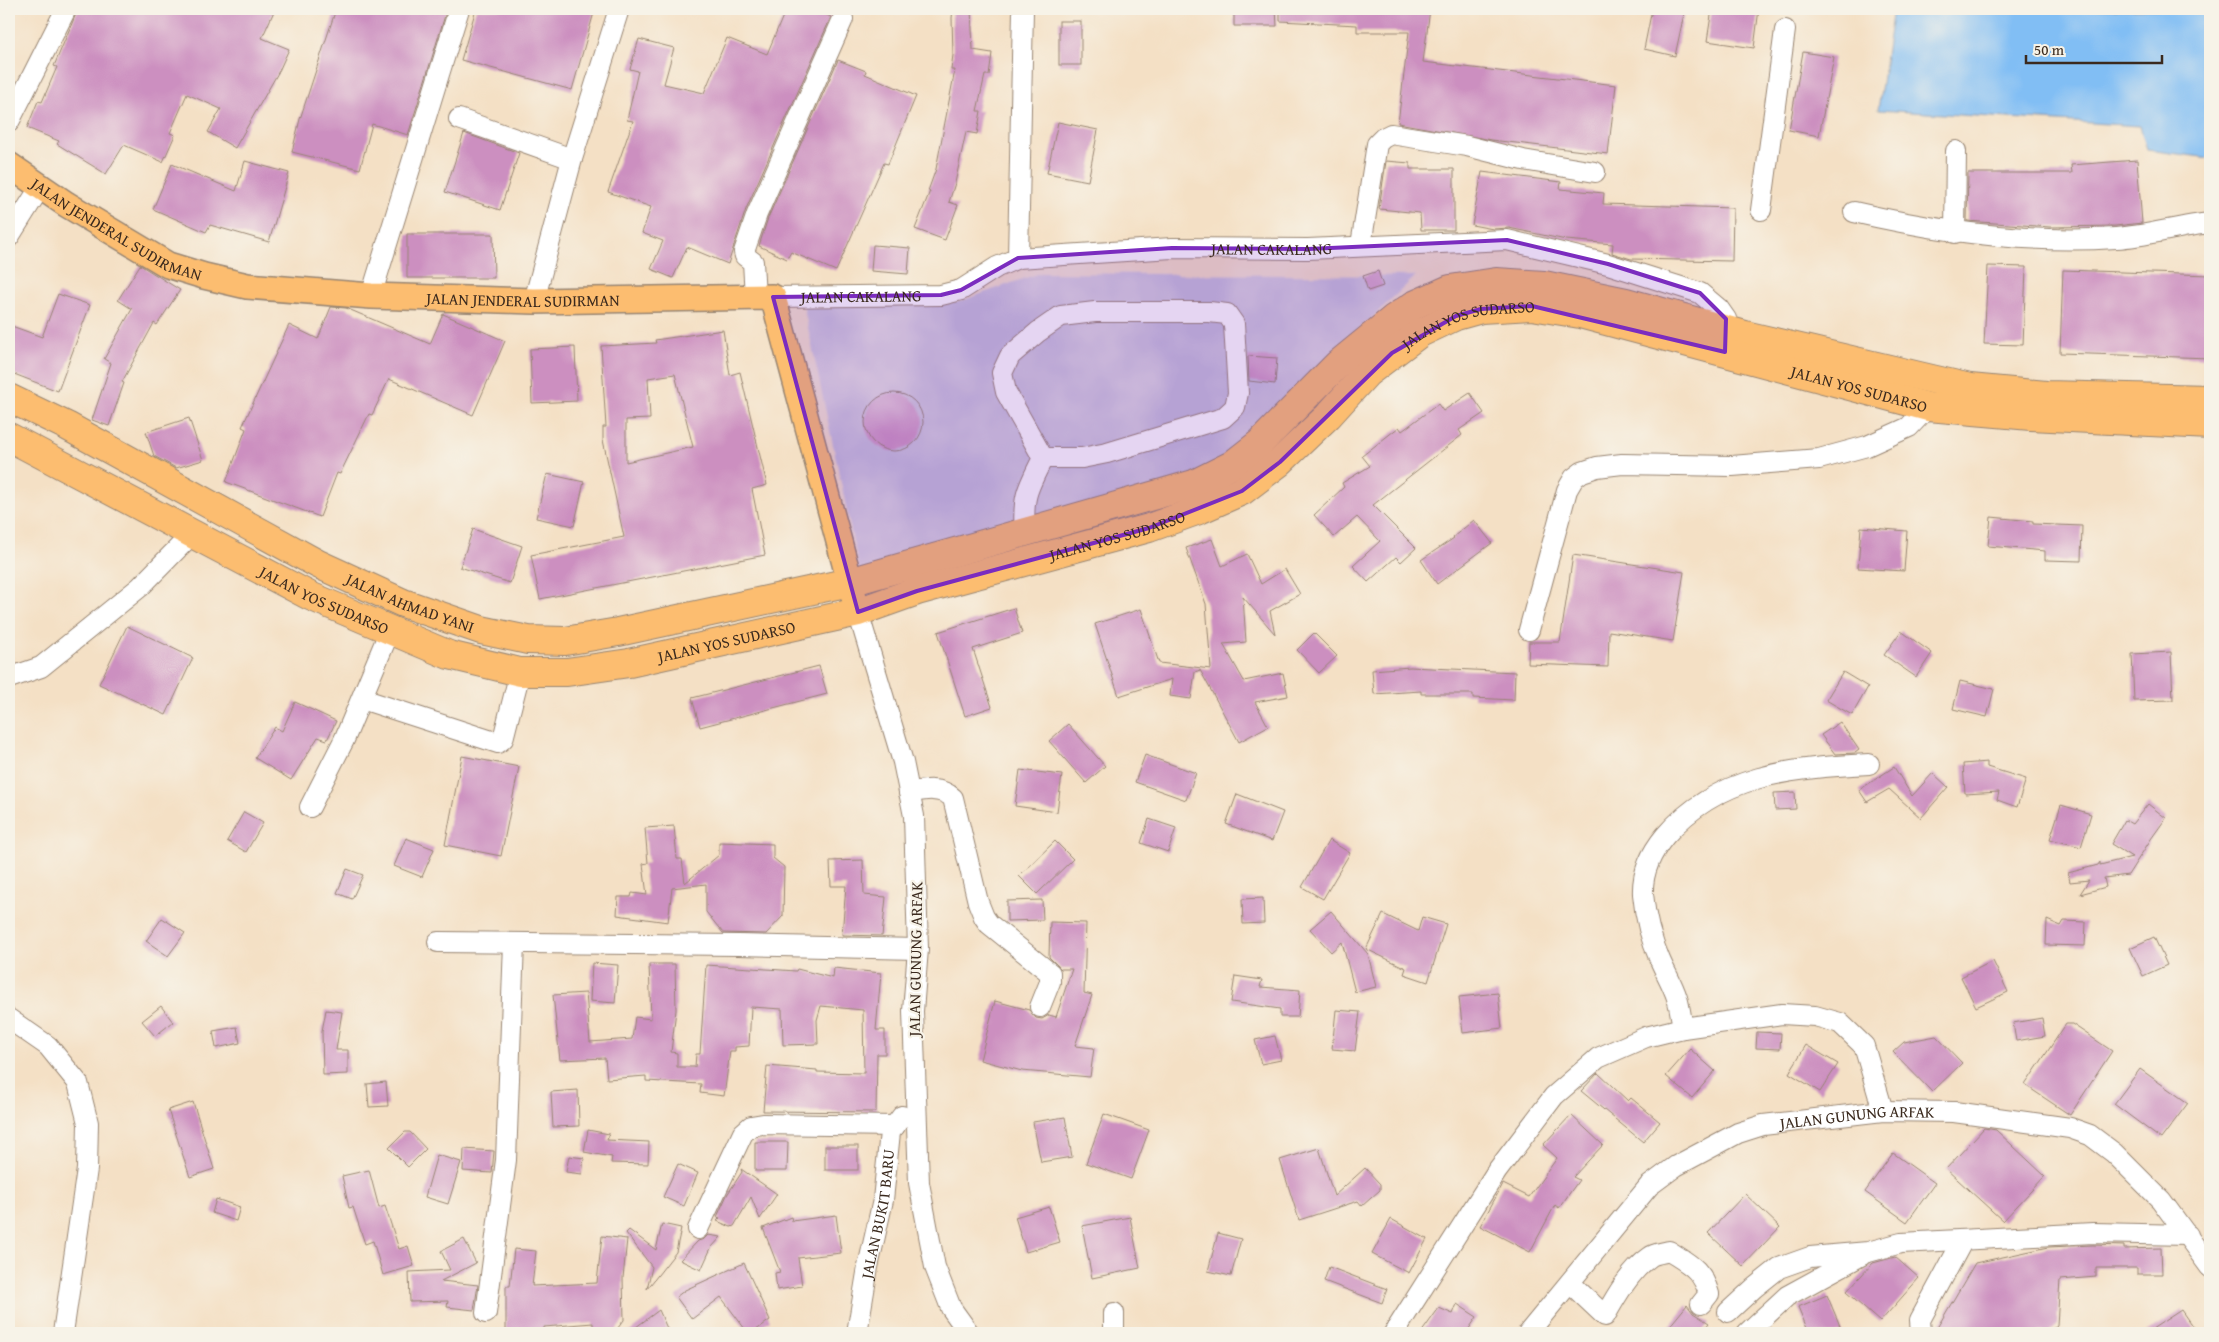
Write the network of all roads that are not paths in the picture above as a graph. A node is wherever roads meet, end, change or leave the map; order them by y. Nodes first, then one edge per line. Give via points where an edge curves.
1 (66, 9) edge
2 (459, 9) edge
3 (619, 9) edge
4 (1023, 9) edge
5 (843, 19) dead end
6 (1785, 30) dead end
7 (459, 119) dead end
8 (9, 122) edge
9 (1956, 151) dead end
10 (572, 159) junction
11 (9, 165) edge
12 (1595, 172) dead end
13 (41, 186) junction
14 (1761, 210) dead end
15 (1854, 212) dead end
16 (2210, 223) edge
17 (1955, 233) junction
18 (9, 237) edge
19 (1361, 245) junction
20 (1018, 258) junction
21 (371, 296) junction
22 (764, 297) junction
23 (534, 301) junction
24 (1727, 342) junction
25 (9, 398) edge
26 (2210, 399) edge
27 (1928, 407) junction
28 (2210, 425) edge
29 (68, 426) junction
30 (9, 437) edge
31 (48, 456) junction
32 (1042, 458) junction
33 (1025, 533) junction
34 (191, 535) junction
35 (850, 582) junction
36 (858, 612) junction
37 (390, 630) junction
38 (1529, 630) dead end
39 (9, 678) edge
40 (517, 685) junction
41 (362, 699) junction
42 (1869, 764) dead end
43 (909, 793) junction
44 (310, 807) dead end
45 (438, 942) dead end
46 (514, 943) junction
47 (918, 949) junction
48 (1040, 1007) dead end
49 (9, 1019) edge
50 (1683, 1028) junction
51 (915, 1102) junction
52 (1883, 1110) junction
53 (895, 1126) junction
54 (698, 1229) dead end
55 (2188, 1236) junction
56 (1962, 1242) junction
57 (1868, 1252) junction
58 (2210, 1267) edge
59 (1570, 1283) junction
60 (1701, 1304) dead end
61 (1728, 1312) dead end
62 (486, 1313) dead end
63 (63, 1333) edge
64 (857, 1333) edge
65 (969, 1333) edge
66 (1394, 1333) edge
67 (1528, 1333) edge
68 (1747, 1333) edge
69 (1921, 1333) edge

1 - 8 street
2 - 21 street
3 - 10 street
4 - 20 street
5 - 22 street via 757,214 744,252 753,262
6 - 14 street
7 - 10 street
9 - 17 street
10 - 23 street
11 - 13 main road, JALAN JENDERAL SUDIRMAN
12 - 19 street via 1391,134 1377,144
13 - 18 street
13 - 21 main road, JALAN JENDERAL SUDIRMAN via 168,265 247,286
15 - 17 street
16 - 17 street via 2117,238 2063,240
19 - 20 street, JALAN CAKALANG via 1308,249 1172,248
19 - 24 street, JALAN CAKALANG via 1506,240 1608,264 1700,293 1719,308 1726,320
20 - 22 street, JALAN CAKALANG via 998,266 961,290 941,294
21 - 23 main road, JALAN JENDERAL SUDIRMAN
22 - 23 main road, JALAN JENDERAL SUDIRMAN
22 - 35 main road
24 - 26 highway, JALAN YOS SUDARSO via 1970,388 2046,396
24 - 27 highway, JALAN YOS SUDARSO
24 - 33 highway, JALAN YOS SUDARSO via 1626,302 1544,285 1496,282 1450,289 1414,305 1386,325 1338,364 1260,443 1232,465 1194,484
24 - 36 highway, JALAN YOS SUDARSO via 1532,306 1481,309 1456,316 1392,353 1280,462 1242,491 1148,528 917,591
25 - 29 highway, JALAN AHMAD YANI
27 - 28 highway, JALAN YOS SUDARSO
27 - 38 street via 1909,427 1867,446 1819,459 1732,466 1622,464 1582,472 1567,490
29 - 31 highway
29 - 35 highway, JALAN AHMAD YANI via 318,564 403,603 481,630 528,640 565,641 618,632
30 - 31 highway, JALAN YOS SUDARSO
31 - 34 highway, JALAN YOS SUDARSO
32 - 32 street via 1006,392 1002,373 1010,356 1038,332 1061,316 1095,312 1227,314 1234,324 1238,393 1235,407 1223,418 1107,453 1082,458
32 - 33 street via 1027,488 1023,508
33 - 35 highway, JALAN YOS SUDARSO
34 - 37 highway, JALAN YOS SUDARSO via 310,596
34 - 39 street via 140,587 41,667
35 - 36 main road, JALAN GUNUNG ARFAK
36 - 40 highway, JALAN YOS SUDARSO via 629,664 567,672
36 - 43 street, JALAN GUNUNG ARFAK via 887,704
37 - 40 highway, JALAN YOS SUDARSO
37 - 41 street
40 - 41 street via 503,739 498,743
41 - 44 street
42 - 50 street via 1813,767 1737,784 1716,794 1676,823 1656,848 1643,876 1648,925 1677,997
43 - 47 street, JALAN GUNUNG ARFAK via 914,816
43 - 48 street via 934,790 953,798 984,917 1050,974
45 - 46 street
46 - 47 street
46 - 62 street via 506,1160
47 - 51 street, JALAN GUNUNG ARFAK via 913,1011
49 - 63 street via 48,1046 78,1083 88,1123 87,1169
50 - 52 street via 1782,1014 1815,1016 1840,1023 1864,1046
50 - 66 street via 1646,1037 1598,1058 1554,1096 1497,1172
51 - 53 street, JALAN BUKIT BARU
51 - 65 street, JALAN GUNUNG ARFAK via 919,1183 935,1267 951,1308
52 - 55 street, JALAN GUNUNG ARFAK via 1954,1112 2070,1128 2090,1135 2114,1153 2161,1200
52 - 59 street, JALAN GUNUNG ARFAK via 1763,1125 1708,1147 1649,1186
53 - 54 street via 752,1126 743,1133
53 - 64 street, JALAN BUKIT BARU via 890,1132 883,1200
55 - 56 street via 2094,1233
55 - 58 street, JALAN GUNUNG ARFAK
56 - 57 street via 1901,1243
56 - 69 street via 1920,1320
57 - 61 street via 1810,1257 1779,1268
57 - 68 street via 1787,1296
59 - 60 street via 1605,1316 1614,1298 1640,1266 1651,1255 1668,1251 1697,1269 1706,1282 1709,1294
59 - 67 street, JALAN GUNUNG ARFAK

